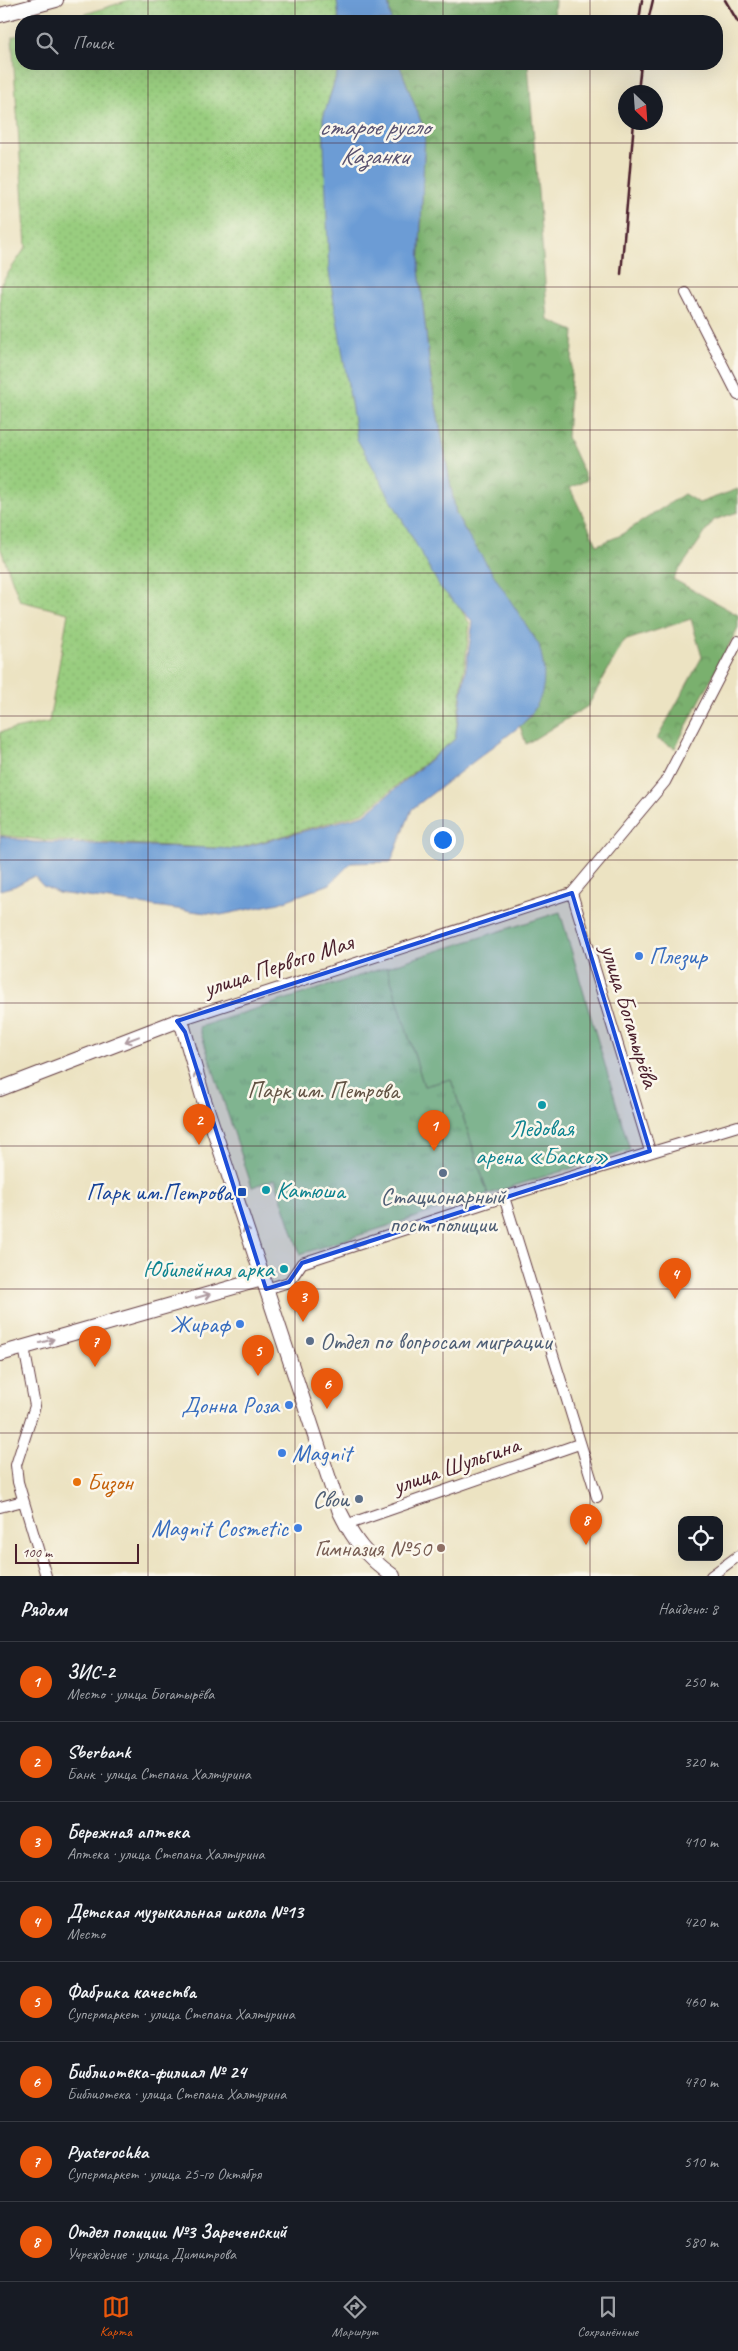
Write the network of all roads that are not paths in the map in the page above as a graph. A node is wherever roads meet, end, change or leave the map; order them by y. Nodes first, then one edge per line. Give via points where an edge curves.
1 (56, 0) edge
2 (0, 15) edge
3 (686, 293) dead end
4 (738, 395) edge
5 (738, 641) edge
6 (572, 893) junction
7 (177, 1021) junction
8 (0, 1089) edge
9 (738, 1126) edge
10 (650, 1151) junction
11 (504, 1197) junction
12 (264, 1284) junction
13 (24, 1348) junction
14 (0, 1354) edge
15 (579, 1444) junction
16 (597, 1497) dead end
17 (23, 1501) junction
18 (0, 1507) edge
19 (346, 1525) junction
20 (738, 1556) edge
21 (46, 1576) edge
22 (393, 1576) edge
23 (711, 1576) edge

1 - 2 street
3 - 4 street
5 - 6 street via 666,782
6 - 7 street, улица Первого Мая
6 - 10 street, улица Богатырёва
7 -> 8 street, улица Первого Мая
12 -> 7 street via 185,1032
9 - 10 street
10 - 11 street
11 -> 12 street via 302,1263 289,1282
11 - 15 street
13 -> 12 street
12 - 19 street via 330,1486
13 - 14 street
13 - 17 street via 35,1406 16,1465
15 - 16 street
15 - 19 street, улица Шульгина
17 - 18 street
17 - 21 street
19 - 22 street via 372,1561
20 - 23 street

